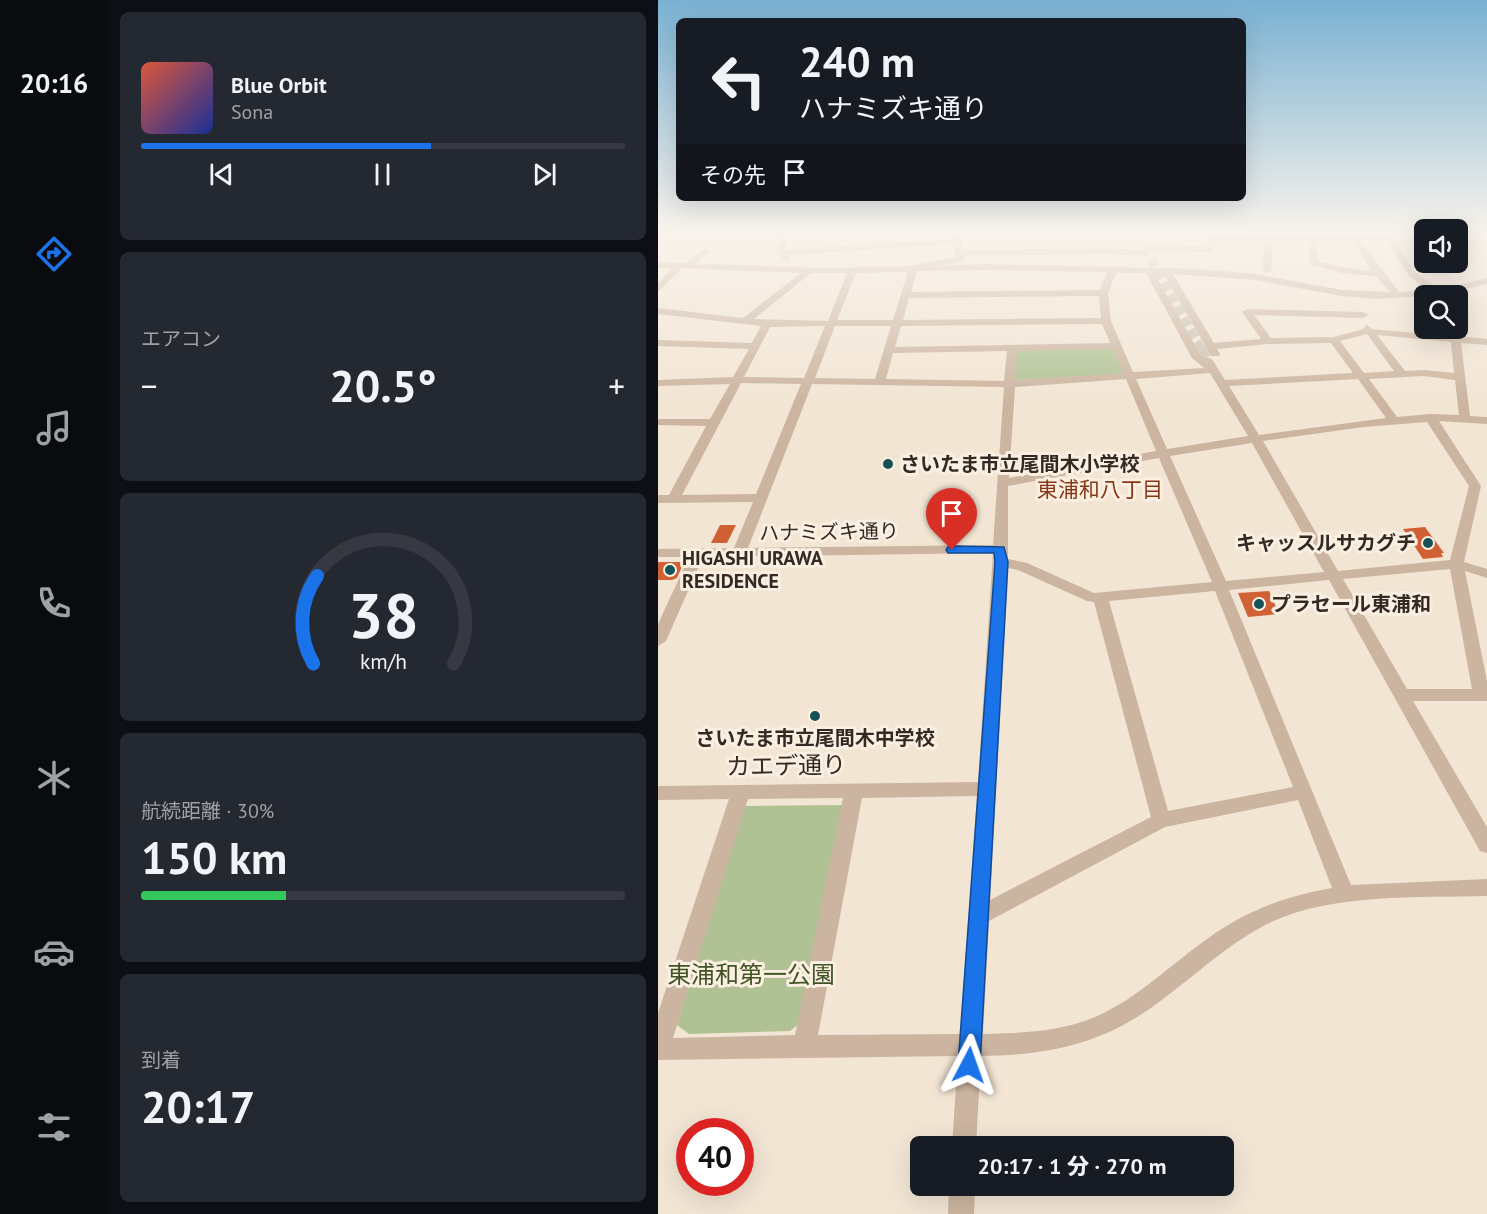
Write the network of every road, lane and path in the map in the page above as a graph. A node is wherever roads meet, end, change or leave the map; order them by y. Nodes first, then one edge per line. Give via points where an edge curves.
1 (784, 289) edge
2 (845, 289) edge
3 (908, 289) edge
4 (1105, 289) edge
5 (1159, 289) edge
6 (1176, 289) edge
7 (1317, 289) edge
8 (1343, 289) edge
9 (1392, 289) edge
10 (1103, 292) junction
11 (1342, 293) junction
12 (1414, 294) edge
13 (906, 295) junction
14 (1363, 295) junction
15 (1397, 295) junction
16 (658, 311) edge
17 (1363, 315) junction
18 (746, 321) junction
19 (1106, 321) junction
20 (897, 323) junction
21 (767, 324) junction
22 (831, 324) junction
23 (1367, 331) junction
24 (1414, 333) edge
25 (1468, 338) edge
26 (1455, 339) edge
27 (1334, 340) junction
28 (1268, 341) junction
29 (1486, 342) edge
30 (658, 343) edge
31 (755, 346) junction
32 (1117, 346) junction
33 (1012, 348) junction
34 (889, 350) junction
35 (1211, 359) junction
36 (1401, 374) junction
37 (1359, 375) junction
38 (1129, 376) junction
39 (1459, 377) junction
40 (736, 380) junction
41 (808, 382) junction
42 (658, 383) edge
43 (879, 383) junction
44 (1223, 383) junction
45 (1009, 384) junction
46 (1430, 417) junction
47 (1465, 418) junction
48 (1394, 420) junction
49 (1486, 421) edge
50 (658, 422) edge
51 (713, 423) junction
52 (1255, 438) junction
53 (1163, 454) junction
54 (1003, 483) junction
55 (1481, 488) edge
56 (761, 498) junction
57 (658, 499) edge
58 (673, 499) junction
59 (739, 552) junction
60 (658, 553) edge
61 (698, 553) junction
62 (1001, 556) junction
63 (1456, 564) junction
64 (1486, 574) edge
65 (1332, 576) junction
66 (1220, 585) junction
67 (1100, 597) junction
68 (658, 641) edge
69 (1401, 695) junction
70 (1484, 695) edge
71 (988, 789) junction
72 (854, 790) junction
73 (741, 792) junction
74 (1304, 792) junction
75 (658, 793) edge
76 (1160, 820) junction
77 (1486, 845) edge
78 (1486, 887) edge
79 (1345, 894) junction
80 (980, 915) junction
81 (970, 1044) junction
82 (804, 1046) junction
83 (658, 1048) edge
84 (965, 1136) edge
85 (962, 1196) edge
86 (961, 1214) edge

1 - 18 street
2 - 22 street
3 - 13 street
4 - 10 street
5 - 35 street via 1197,358
6 - 35 street
7 - 11 street
8 - 11 street
9 - 15 street
10 - 13 street
10 - 19 street
11 - 14 street
12 - 15 street
13 - 20 street
14 - 15 street
14 - 17 street
16 - 18 street
17 - 23 street
17 - 28 street via 1247,312
18 - 21 street
19 - 20 street
19 - 32 street
20 - 22 street
20 - 34 street
21 - 22 street
21 - 31 street
22 - 41 street
23 - 24 street
23 - 27 street
23 - 36 street
25 - 29 street
26 - 39 street
27 - 28 street
27 - 37 street
28 - 35 street
30 - 31 street
31 - 40 street
32 - 33 street
32 - 38 street
33 - 34 street
33 - 45 street
34 - 43 street
35 - 38 street
35 - 44 street
36 - 37 street
36 - 39 street
37 - 44 street
37 - 48 street
38 - 45 street
38 - 53 street
39 - 47 street
40 - 41 street
40 - 42 street
40 - 51 street
41 - 43 street
41 - 56 street
43 - 45 street
44 - 52 street
45 - 54 street
46 - 47 street
46 - 48 street
46 - 55 street
47 - 49 street
48 - 52 street
50 - 51 street
51 - 58 street
52 - 53 street
52 - 65 street
53 - 54 street
53 - 66 street
54 - 62 street
55 - 63 street
56 - 58 street
56 - 59 street
57 - 58 street
59 - 61 street, ハナミズキ通り
59 - 62 street, ハナミズキ通り
60 - 61 street, ハナミズキ通り
61 - 68 street
62 - 67 street, ハナミズキ通り via 1092,598
62 - 71 street
63 - 64 street
63 - 65 street
63 - 70 street
65 - 66 street
65 - 69 street
66 - 67 street
66 - 74 street
67 - 76 street
69 - 70 street
69 - 77 street
71 - 72 street, カエデ通り
71 - 80 street
72 - 73 street, カエデ通り
72 - 82 street
73 - 75 street, カエデ通り
73 - 83 street
74 - 76 street
74 - 79 street
76 - 80 street
78 - 79 street
79 - 81 street via 1283,908 1246,924 1211,947 1138,1007 1103,1026 1062,1038
80 - 81 street
81 - 82 street
81 - 84 street
82 - 83 street
85 - 86 street

